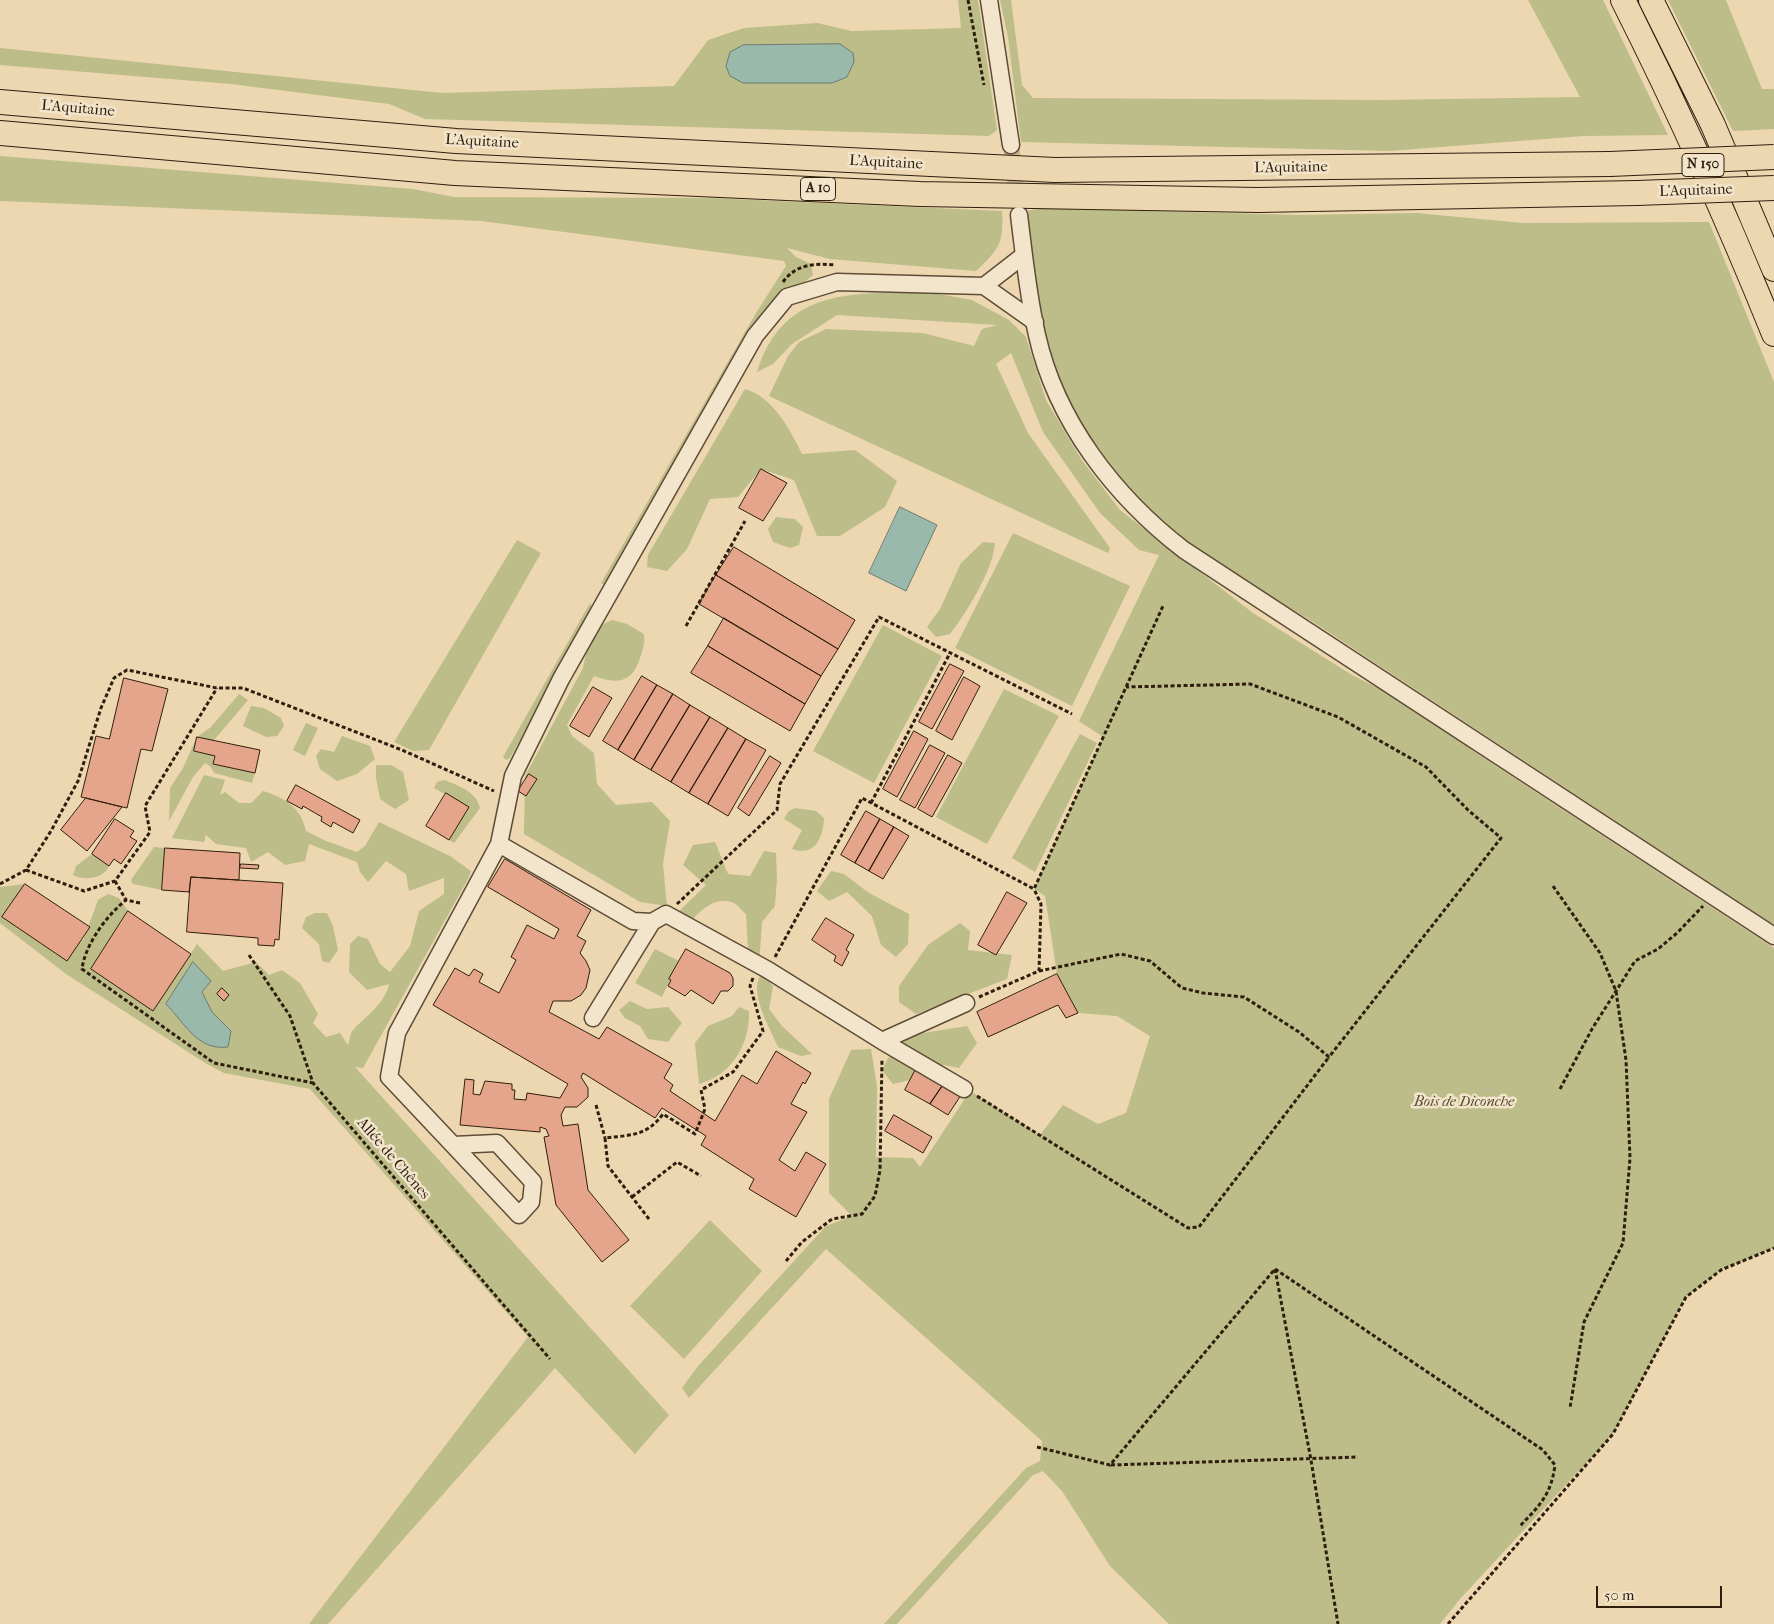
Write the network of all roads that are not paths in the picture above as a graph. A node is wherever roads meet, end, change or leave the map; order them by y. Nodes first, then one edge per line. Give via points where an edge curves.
1 (989, 0) edge
2 (1623, 0) edge
3 (1650, 0) edge
4 (0, 102) edge
5 (0, 133) edge
6 (1011, 145) tunnel mouth
7 (1774, 157) edge
8 (1774, 188) edge
9 (1019, 215) tunnel mouth
10 (1024, 255) junction
11 (1774, 269) edge
12 (984, 286) junction
13 (1034, 322) junction
14 (1774, 334) edge
15 (499, 844) junction
16 (659, 918) junction
17 (1774, 936) edge
18 (966, 1003) road end
19 (592, 1018) dead end
20 (882, 1041) junction
21 (964, 1089) road end
22 (452, 1145) junction

1 - 6 street
2 - 14 highway, N 150 via 1675,103 1730,224
3 - 11 highway, N 150 via 1713,125
4 - 7 highway, L'Aquitaine / A 10, bridge via 456,141 1056,170 1610,164
5 - 8 highway, L'Aquitaine / A 10, bridge via 455,173 920,194 1258,200 1637,194
9 - 10 street
10 - 12 street
10 - 13 street
12 - 13 street
12 - 15 street via 837,282 787,297 755,336 561,679 513,776
13 - 17 street via 1046,367 1065,413 1107,476 1129,503 1158,530
15 - 16 street via 633,921
15 - 22 street via 397,1033 388,1077
16 - 19 street
16 - 20 street via 764,968
18 - 20 street
20 - 21 street
22 - 22 street via 519,1214 531,1202 533,1182 497,1143

